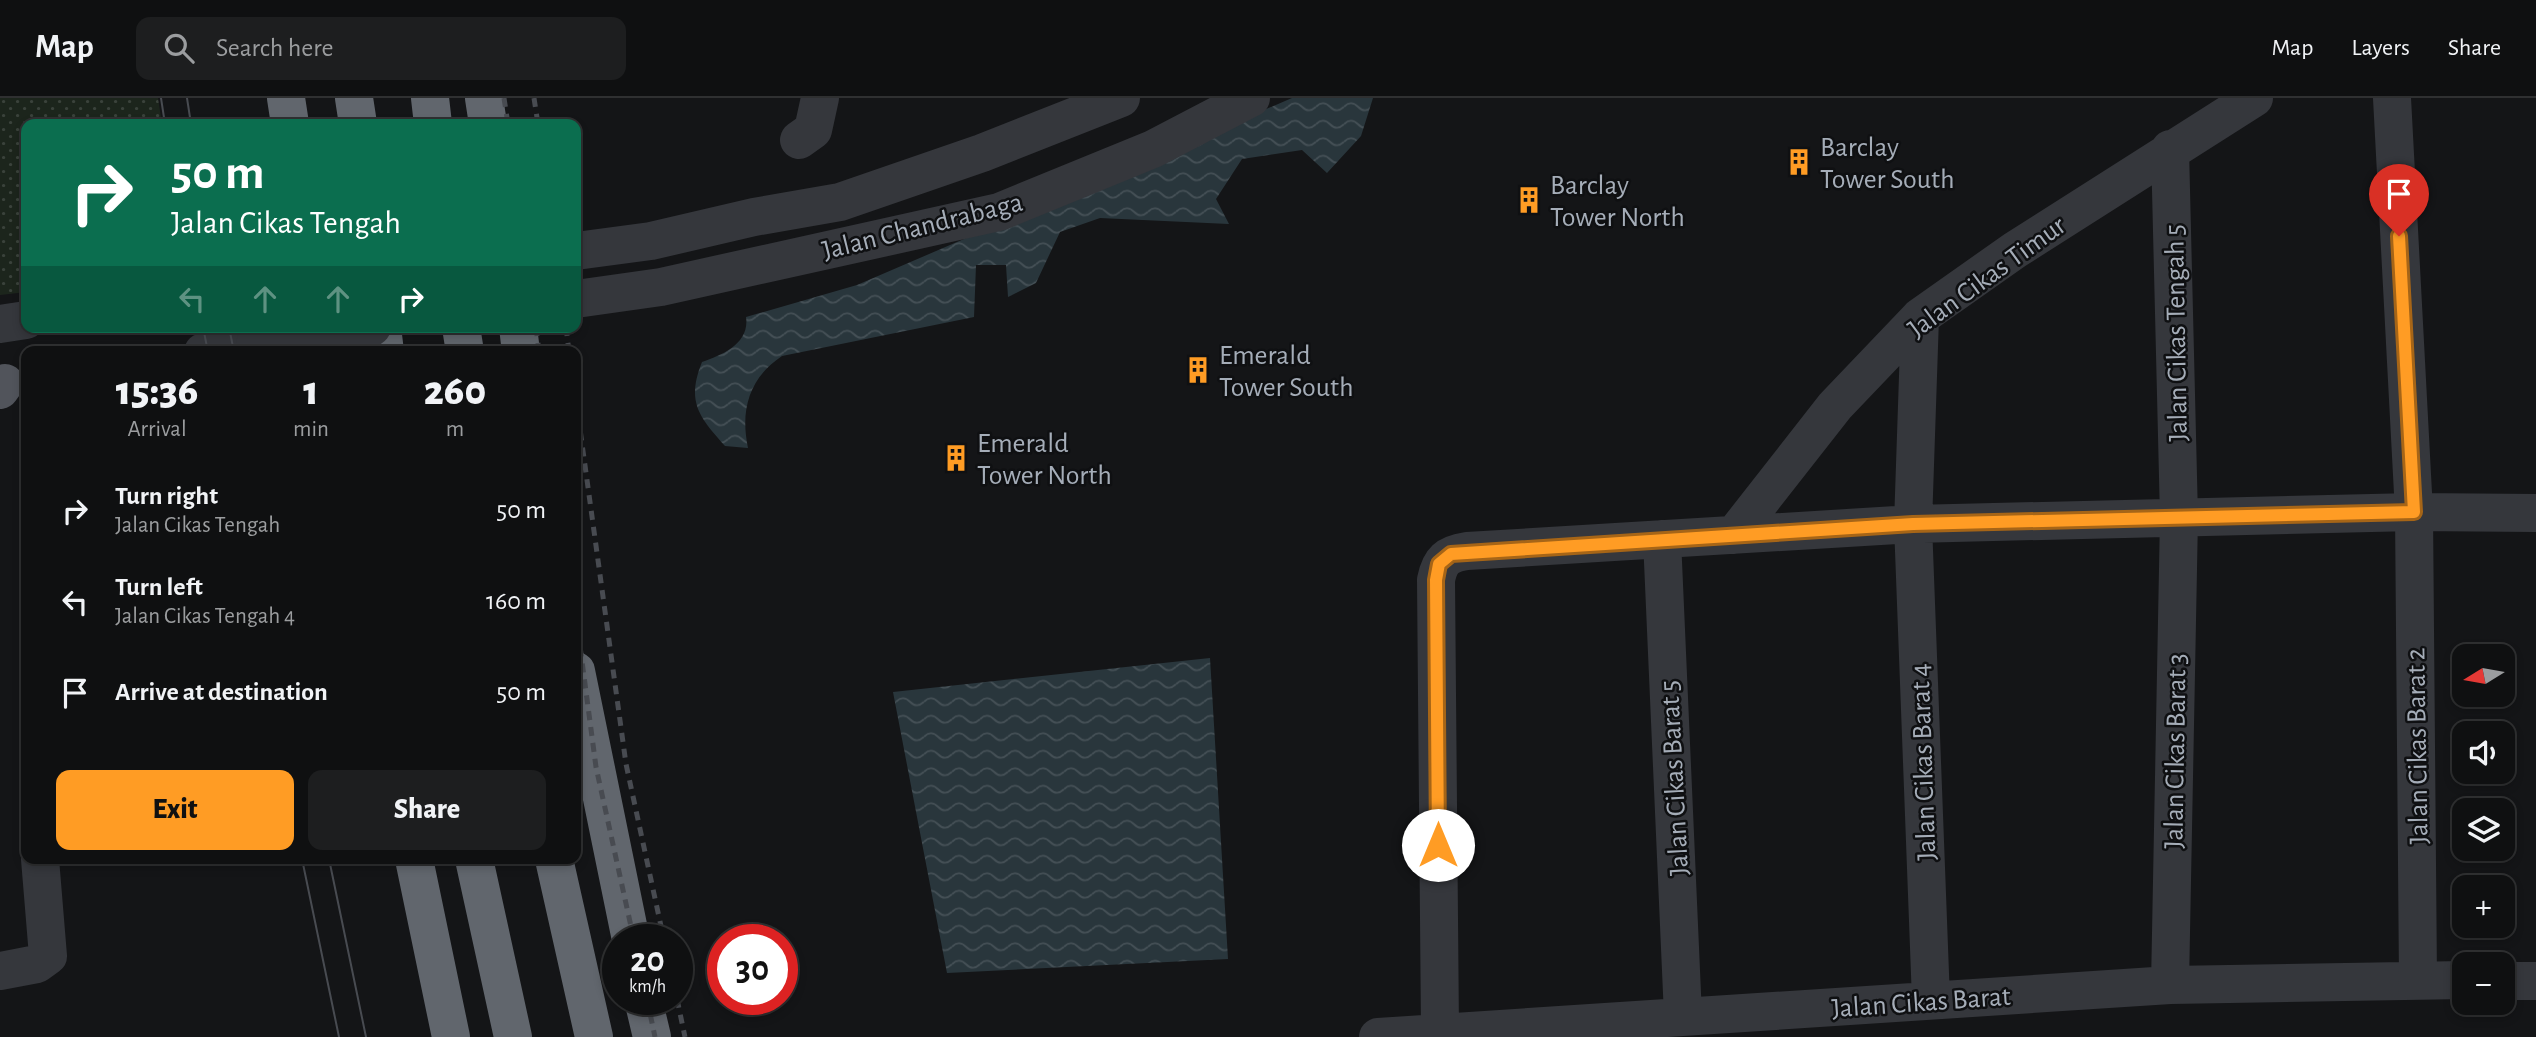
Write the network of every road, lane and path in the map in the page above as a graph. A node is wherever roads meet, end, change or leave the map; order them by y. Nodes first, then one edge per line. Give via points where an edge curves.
1 (286, 98) edge
2 (354, 98) edge
3 (430, 98) edge
4 (484, 98) edge
5 (820, 98) edge
6 (1121, 98) edge
7 (1251, 98) edge
8 (2253, 98) edge
9 (2392, 98) edge
10 (289, 119) edge
11 (357, 119) edge
12 (432, 119) edge
13 (487, 119) edge
14 (799, 139) dead end
15 (2170, 149) junction
16 (581, 250) edge
17 (581, 298) edge
18 (1920, 317) junction
19 (21, 321) edge
20 (0, 324) edge
21 (331, 333) edge
22 (242, 346) edge
23 (2414, 512) junction
24 (2536, 513) edge
25 (2179, 517) junction
26 (1913, 524) junction
27 (1734, 535) junction
28 (1662, 539) junction
29 (581, 695) edge
30 (40, 864) edge
31 (415, 864) edge
32 (475, 864) edge
33 (555, 864) edge
34 (628, 924) edge
35 (0, 971) edge
36 (2418, 980) junction
37 (2452, 981) edge
38 (2515, 981) edge
39 (2536, 981) edge
40 (2170, 985) junction
41 (1931, 1000) junction
42 (647, 1015) edge
43 (1684, 1016) junction
44 (1440, 1031) junction
45 (451, 1037) edge
46 (513, 1037) edge
47 (594, 1037) edge
48 (652, 1037) edge
49 (1378, 1037) edge

1 - 10 highway
2 - 11 highway
3 - 12 highway
4 - 13 highway
5 - 14 street via 813,130
6 - 16 street, Jalan Chandrabaga via 840,202 651,241
7 - 17 street, Jalan Chandrabaga via 1153,149 999,212 661,287
8 - 15 street, Jalan Cikas Timur
9 - 23 street, Jalan Cikas Barat 2
15 - 18 street, Jalan Cikas Timur
15 - 25 street, Jalan Cikas Tengah 5
18 - 26 street, Jalan Cikas Barat 4
18 - 27 street, Jalan Cikas Timur via 1835,406
19 - 20 street
21 - 22 street, bridge
23 - 24 street
23 - 25 street
23 - 36 street, Jalan Cikas Barat 2
25 - 26 street
25 - 40 street, Jalan Cikas Barat 3
26 - 27 street
26 - 41 street, Jalan Cikas Barat 4
27 - 28 street
28 - 43 street, Jalan Cikas Barat 5
28 - 44 street via 1458,552 1439,564
29 - 34 highway
30 - 35 street via 48,956 37,964
31 - 45 highway
32 - 46 highway
33 - 47 highway
36 - 37 street, Jalan Cikas Barat
36 - 40 street, Jalan Cikas Barat
38 - 39 street
40 - 41 street, Jalan Cikas Barat
41 - 43 street, Jalan Cikas Barat
42 - 48 highway
43 - 44 street, Jalan Cikas Barat
44 - 49 street, Jalan Cikas Barat

